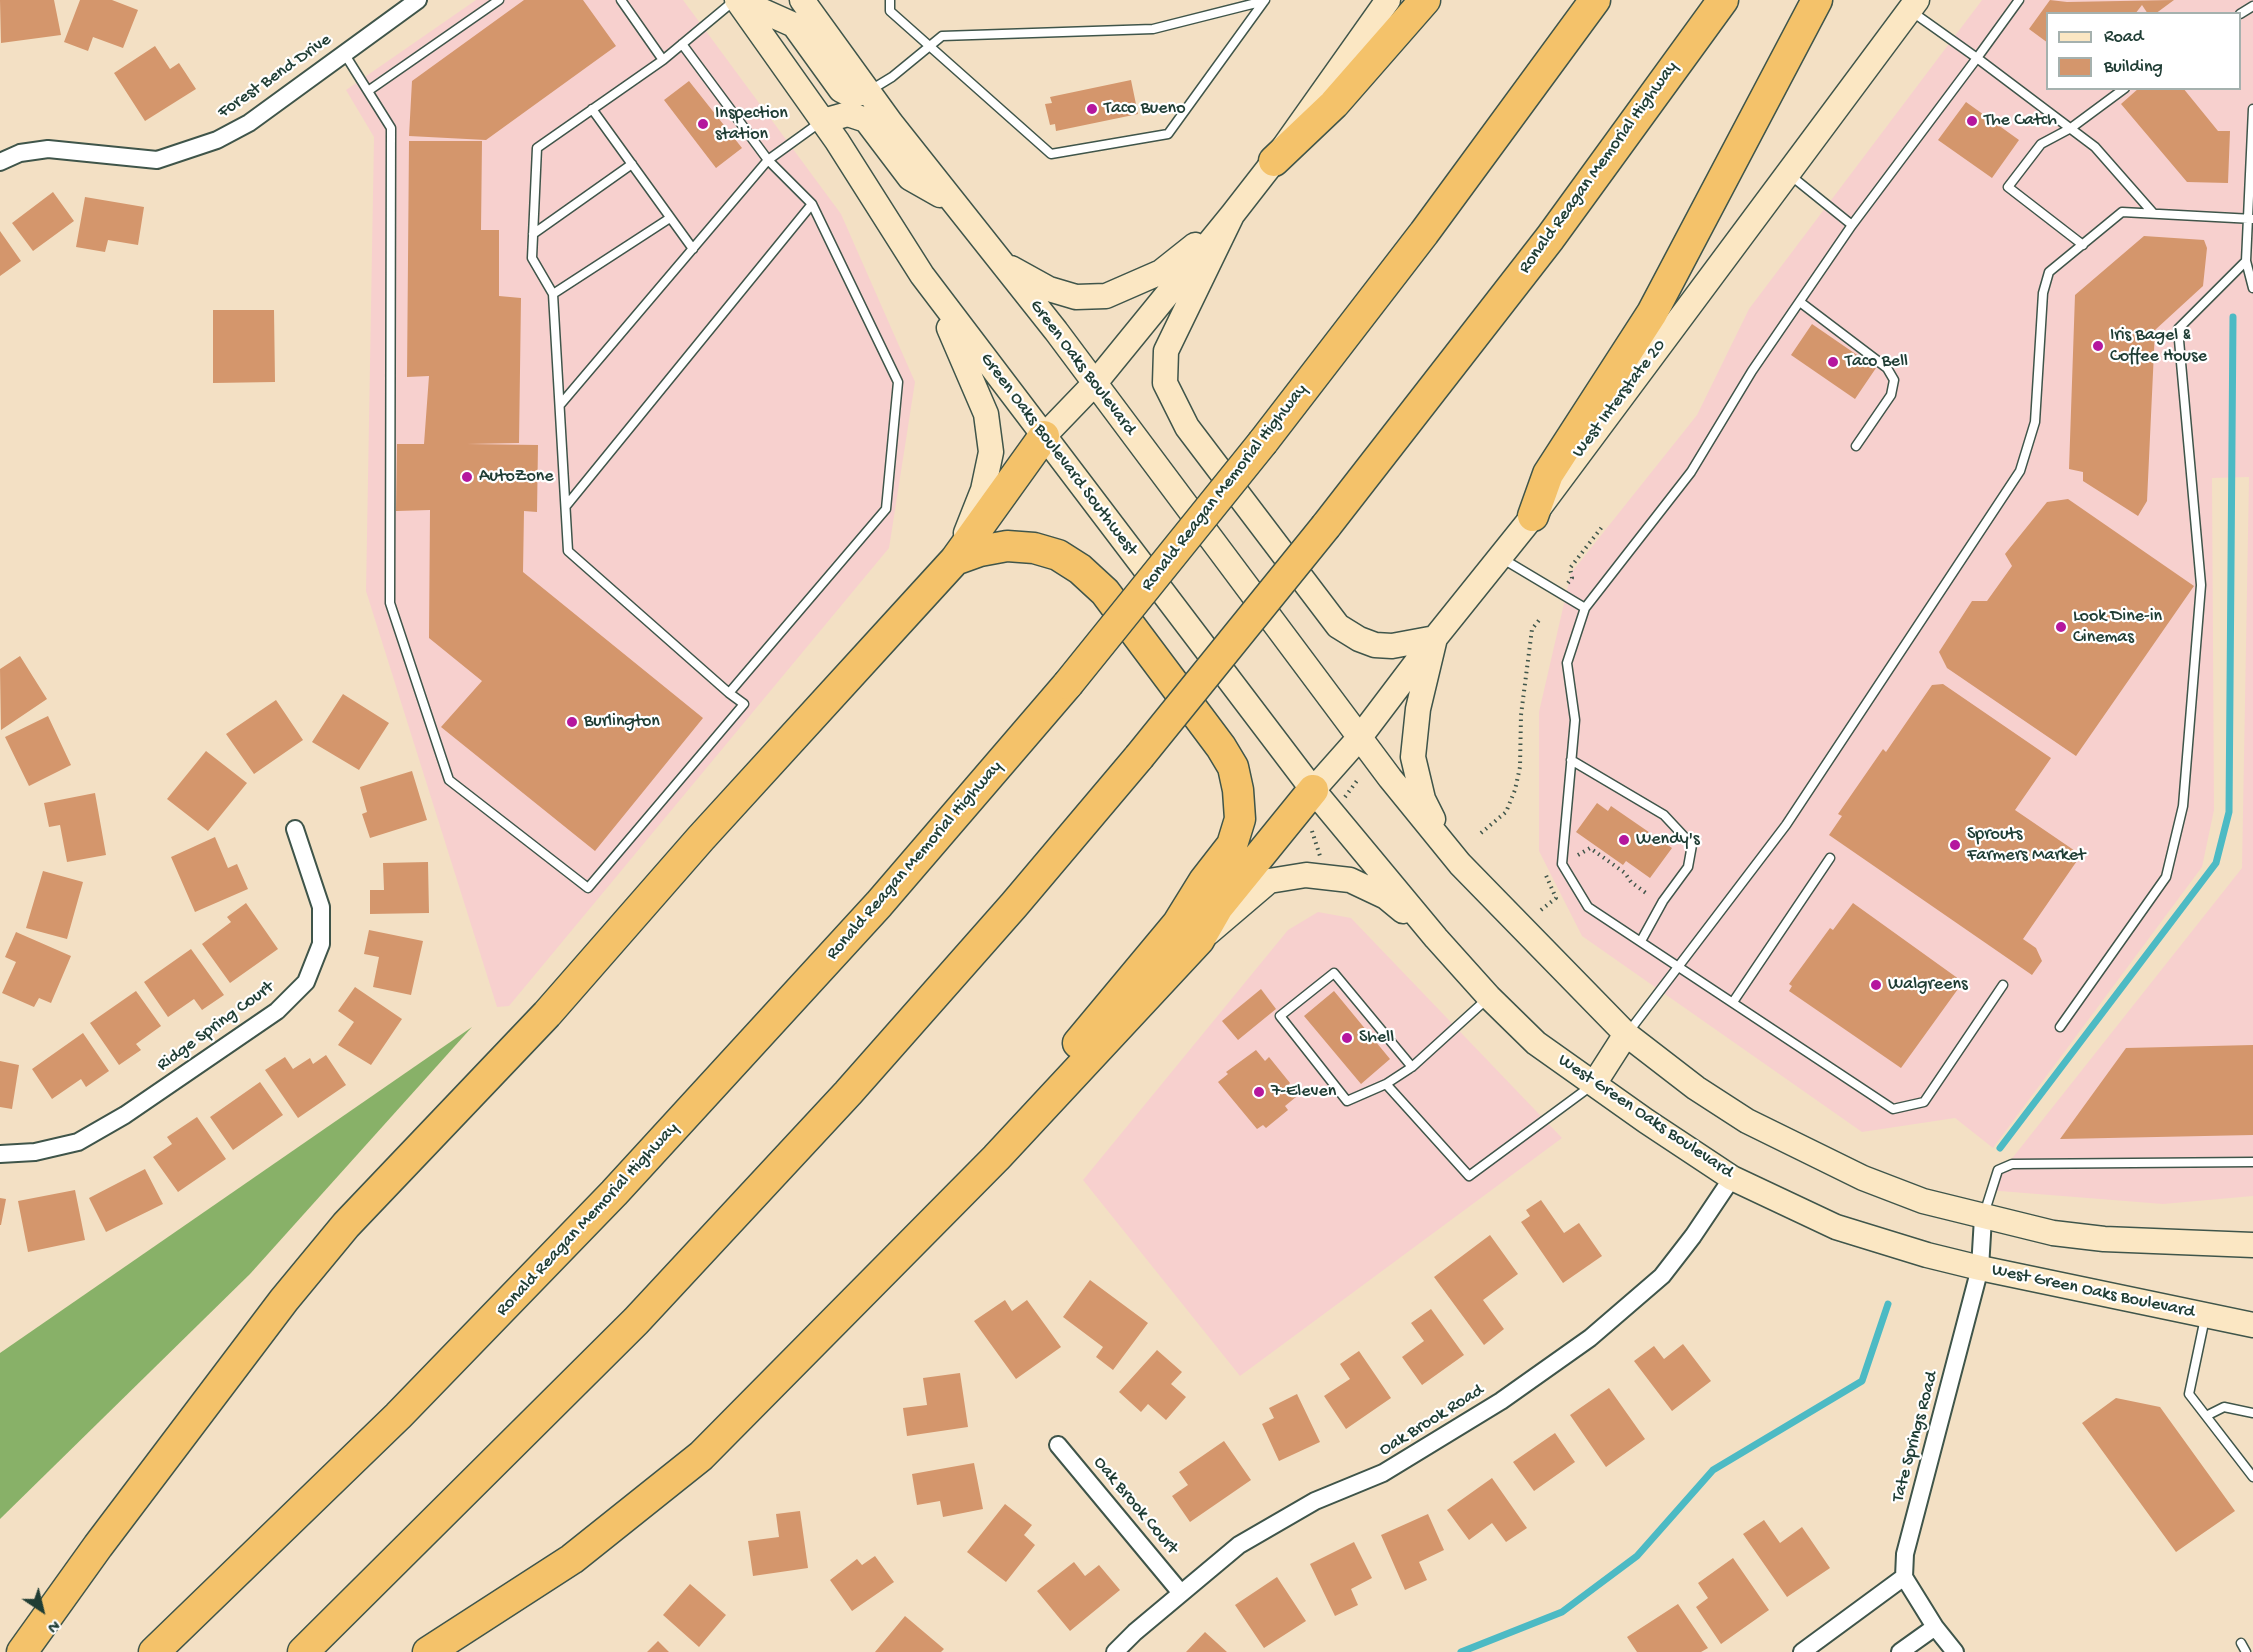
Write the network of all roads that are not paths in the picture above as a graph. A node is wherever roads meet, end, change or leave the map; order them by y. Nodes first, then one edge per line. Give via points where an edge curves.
1 (418, 0) edge
2 (498, 0) edge
3 (621, 0) edge
4 (737, 0) edge
5 (802, 0) edge
6 (890, 0) edge
7 (1388, 0) edge
8 (1425, 0) edge
9 (1595, 0) edge
10 (1723, 0) edge
11 (1817, 0) edge
12 (2019, 0) edge
13 (1265, 1) edge
14 (1913, 5) edge
15 (682, 44) junction
16 (930, 46) junction
17 (344, 53) junction
18 (1977, 58) junction
19 (663, 60) junction
20 (2122, 90) edge
21 (368, 91) junction
22 (868, 92) junction
23 (592, 109) junction
24 (2253, 109) edge
25 (823, 121) junction
26 (2071, 128) junction
27 (768, 160) junction
28 (1274, 161) junction
29 (0, 162) edge
30 (632, 164) junction
31 (1788, 173) junction
32 (950, 201) junction
33 (812, 204) junction
34 (2153, 213) junction
35 (1232, 215) junction
36 (670, 218) junction
37 (2251, 218) edge
38 (1852, 225) junction
39 (533, 234) junction
40 (981, 238) junction
41 (2083, 245) junction
42 (693, 249) junction
43 (2246, 261) junction
44 (922, 275) junction
45 (2253, 288) edge
46 (553, 294) junction
47 (1800, 302) junction
48 (1095, 383) junction
49 (560, 405) junction
50 (1044, 436) junction
51 (1856, 446) dead end
52 (566, 506) junction
53 (1533, 516) junction
54 (1500, 557) junction
55 (955, 561) junction
56 (1585, 608) junction
57 (1435, 638) junction
58 (729, 693) junction
59 (1359, 737) junction
60 (1571, 760) junction
61 (1313, 790) junction
62 (295, 829) dead end
63 (1830, 858) dead end
64 (1461, 864) junction
65 (1436, 938) junction
66 (1199, 940) junction
67 (1641, 941) junction
68 (1680, 967) junction
69 (2003, 985) dead end
70 (1489, 997) junction
71 (1733, 1002) junction
72 (2060, 1027) dead end
73 (1626, 1034) junction
74 (1412, 1067) junction
75 (1386, 1084) junction
76 (1594, 1084) junction
77 (0, 1154) edge
78 (996, 1158) junction
79 (2253, 1162) edge
80 (1732, 1178) junction
81 (1983, 1218) junction
82 (2253, 1245) edge
83 (1980, 1268) junction
84 (2206, 1315) junction
85 (2253, 1325) edge
86 (2253, 1413) edge
87 (2206, 1416) junction
88 (1058, 1445) dead end
89 (2253, 1477) edge
90 (1904, 1577) junction
91 (1181, 1593) junction
92 (1935, 1627) junction
93 (2241, 1643) dead end
94 (22, 1652) edge
95 (154, 1652) edge
96 (303, 1652) edge
97 (428, 1652) edge
98 (1115, 1652) edge
99 (1802, 1652) edge
100 (1900, 1652) edge
101 (1955, 1652) edge
102 (2246, 1652) edge

1 - 17 street, Forest Bend Drive
2 - 21 lane
3 - 19 lane
4 - 15 lane
4 - 22 main road via 794,25 841,90 851,94
4 - 25 main road, Green Oaks Boulevard Southwest
5 - 22 main road, Green Oaks Boulevard
6 - 16 lane via 890,11
7 - 28 main road
8 - 28 highway via 1334,104
9 - 95 highway, Ronald Reagan Memorial Highway, bridge via 1424,233 1263,442 1068,684 879,904 615,1194 398,1416
10 - 96 highway, Ronald Reagan Memorial Highway, bridge via 1550,238 1326,526 1014,905 848,1093 636,1321
11 - 53 highway via 1652,313 1548,474
12 - 18 lane
13 - 16 lane via 1153,29 942,36
13 - 16 lane via 1168,134 1051,154
14 - 18 lane
14 - 31 main road, West Interstate 20
15 - 19 lane
15 - 27 lane
16 - 22 lane
17 - 21 lane
17 - 29 street, Forest Bend Drive via 249,123 217,140 157,160 48,149 20,153
18 - 26 lane
18 - 38 lane
19 - 23 lane
20 - 26 lane
21 - 58 lane via 391,128 390,603 449,780 588,888 744,704
22 - 32 main road, Green Oaks Boulevard
23 - 30 lane
23 - 39 lane via 537,148
24 - 37 lane
25 - 27 lane
25 - 32 main road via 848,114 866,120 910,178
25 - 44 main road, Green Oaks Boulevard Southwest
26 - 34 lane via 2096,147
26 - 41 lane via 2041,144 2008,186
27 - 33 lane
27 - 42 lane
28 - 35 main road
30 - 36 lane
30 - 39 lane
31 - 38 lane
31 - 53 main road, West Interstate 20
32 - 40 main road, Green Oaks Boulevard
33 - 52 lane
33 - 58 lane via 898,382 886,509
34 - 37 lane
34 - 41 lane via 2122,212
35 - 40 main road via 1161,272 1106,296 1076,297 1049,289 1007,265
35 - 48 main road
35 - 57 main road via 1166,351 1165,383 1175,406 1338,626 1375,645
36 - 42 lane
36 - 46 lane
37 - 43 lane
38 - 47 lane
39 - 46 lane via 532,258
40 - 48 main road, Green Oaks Boulevard
41 - 68 lane via 2049,272 2043,293 2035,422 2020,471 1786,825
42 - 49 lane
43 - 45 lane
43 - 72 lane via 2178,329 2201,585 2183,806 2166,877
44 - 50 main road, Green Oaks Boulevard Southwest
44 - 55 main road via 958,345 986,414 991,455 983,490
46 - 49 lane
47 - 51 lane via 1887,368 1894,380 1891,395
47 - 56 lane via 1752,371 1691,472
48 - 50 main road
48 - 59 main road, Green Oaks Boulevard
49 - 52 lane
50 - 55 highway
50 - 61 main road, Green Oaks Boulevard Southwest
52 - 58 lane via 568,551
53 - 54 main road, West Interstate 20
54 - 56 lane
54 - 57 main road, West Interstate 20
55 - 78 highway via 1007,546 1058,555 1080,569 1105,592 1221,747 1233,767 1240,819 1232,845 1178,923 1018,1115
55 - 94 highway via 547,1014 346,1225 270,1319
56 - 60 lane via 1567,663 1575,720
57 - 59 main road, West Interstate 20
57 - 64 main road via 1418,709 1413,757 1423,799
59 - 61 main road, West Interstate 20
59 - 64 main road
60 - 67 lane via 1562,864 1588,907
60 - 67 lane via 1664,815 1692,846 1688,867
61 - 65 main road, West Green Oaks Boulevard
61 - 66 highway via 1218,907
62 - 77 street, Ridge Spring Court via 321,907 321,944 306,982 277,1011 125,1115 78,1142 36,1152
63 - 71 lane
64 - 73 main road
65 - 66 main road via 1386,897 1350,880 1306,875 1269,881
65 - 70 main road, West Green Oaks Boulevard
66 - 78 highway
67 - 68 lane
68 - 71 lane
68 - 73 lane
69 - 71 lane via 1924,1102 1893,1109
70 - 74 lane
70 - 76 main road, West Green Oaks Boulevard via 1536,1043
73 - 76 main road
73 - 81 main road via 1747,1121 1863,1178 1923,1202
74 - 75 lane
74 - 75 lane via 1334,973 1280,1016 1347,1101
75 - 76 lane via 1469,1176
76 - 80 main road, West Green Oaks Boulevard
78 - 97 highway via 701,1456 572,1559
79 - 81 lane via 2012,1164 1998,1170
80 - 83 main road, West Green Oaks Boulevard via 1836,1227
80 - 91 street, Oak Brook Road via 1662,1276 1590,1338 1501,1401 1383,1473 1315,1501 1239,1545
81 - 82 main road via 2104,1239
81 - 83 street, Tate Springs Road
83 - 84 main road, West Green Oaks Boulevard
83 - 90 street, Tate Springs Road via 1905,1554
84 - 85 main road, West Green Oaks Boulevard
84 - 87 lane via 2189,1394
86 - 87 lane via 2223,1407
87 - 89 lane
88 - 91 street, Oak Brook Court
90 - 92 street
90 - 99 street
91 - 98 street, Oak Brook Road
92 - 100 street
92 - 101 street
93 - 102 lane

